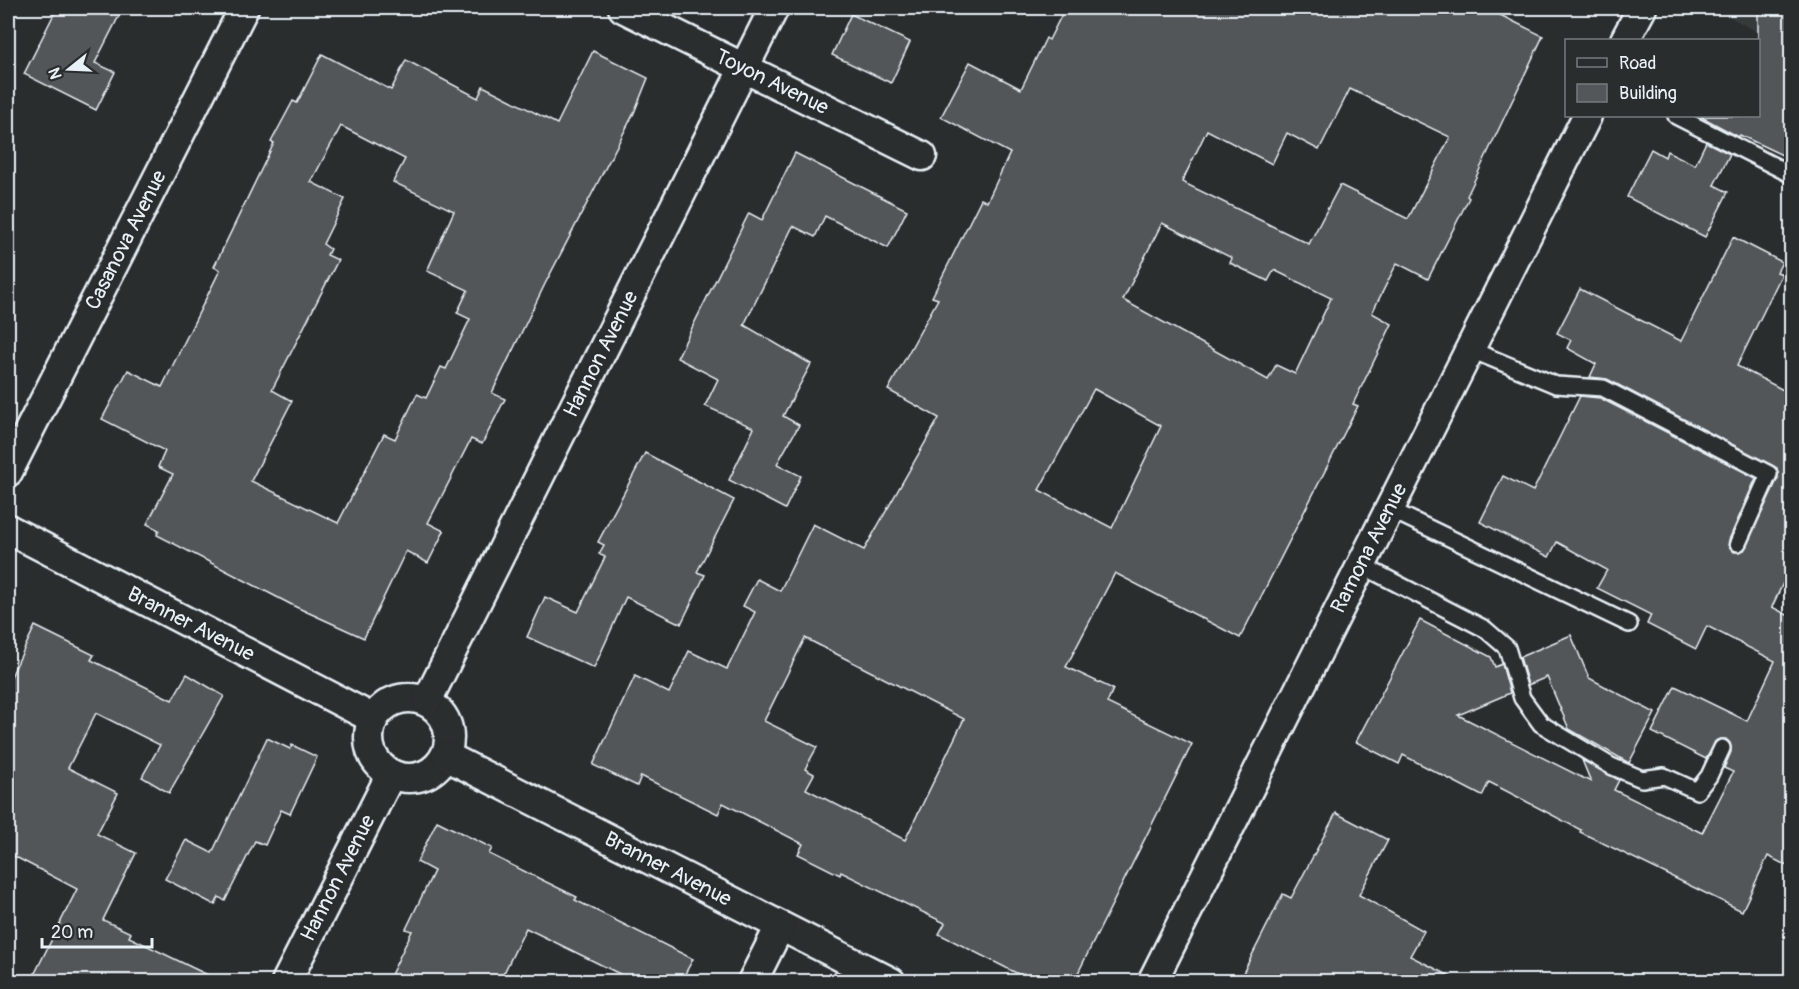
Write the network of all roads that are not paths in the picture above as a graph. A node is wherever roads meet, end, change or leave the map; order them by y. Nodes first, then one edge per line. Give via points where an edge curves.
1 (244, 8) edge
2 (623, 8) edge
3 (774, 8) edge
4 (1642, 8) edge
5 (1626, 39) edge
6 (743, 69) junction
7 (1586, 117) edge
8 (1678, 117) edge
9 (922, 156) dead end
10 (1791, 175) edge
11 (1469, 349) junction
12 (8, 472) edge
13 (1389, 509) junction
14 (8, 529) edge
15 (1738, 543) dead end
16 (1361, 565) junction
17 (1629, 624) dead end
18 (427, 701) junction
19 (374, 719) junction
20 (1722, 748) dead end
21 (446, 756) junction
22 (391, 774) junction
23 (780, 926) junction
24 (286, 981) edge
25 (752, 981) edge
26 (891, 981) edge
27 (1152, 981) edge

1 - 12 street, Casanova Avenue
2 - 6 street, Toyon Avenue
3 - 6 street, Hannon Avenue
4 - 5 street
6 - 9 street, Toyon Avenue
6 - 18 street, Hannon Avenue
7 - 11 street, Ramona Avenue
8 - 10 lane
11 - 13 street, Ramona Avenue
11 - 15 lane via 1556,385 1603,388 1769,474
13 - 16 street, Ramona Avenue
13 - 17 lane
14 - 19 street, Branner Avenue
16 - 20 lane via 1485,629 1507,648 1522,698 1542,724 1611,766 1642,779 1664,776 1697,791
16 - 27 street, Ramona Avenue
18 - 19 street via 403,697 391,701
18 - 21 street via 446,719 450,744
19 - 22 street via 369,744 381,766
21 - 22 street via 433,770 416,778
21 - 23 street, Branner Avenue
22 - 24 street, Hannon Avenue
23 - 25 street
23 - 26 street, Branner Avenue

